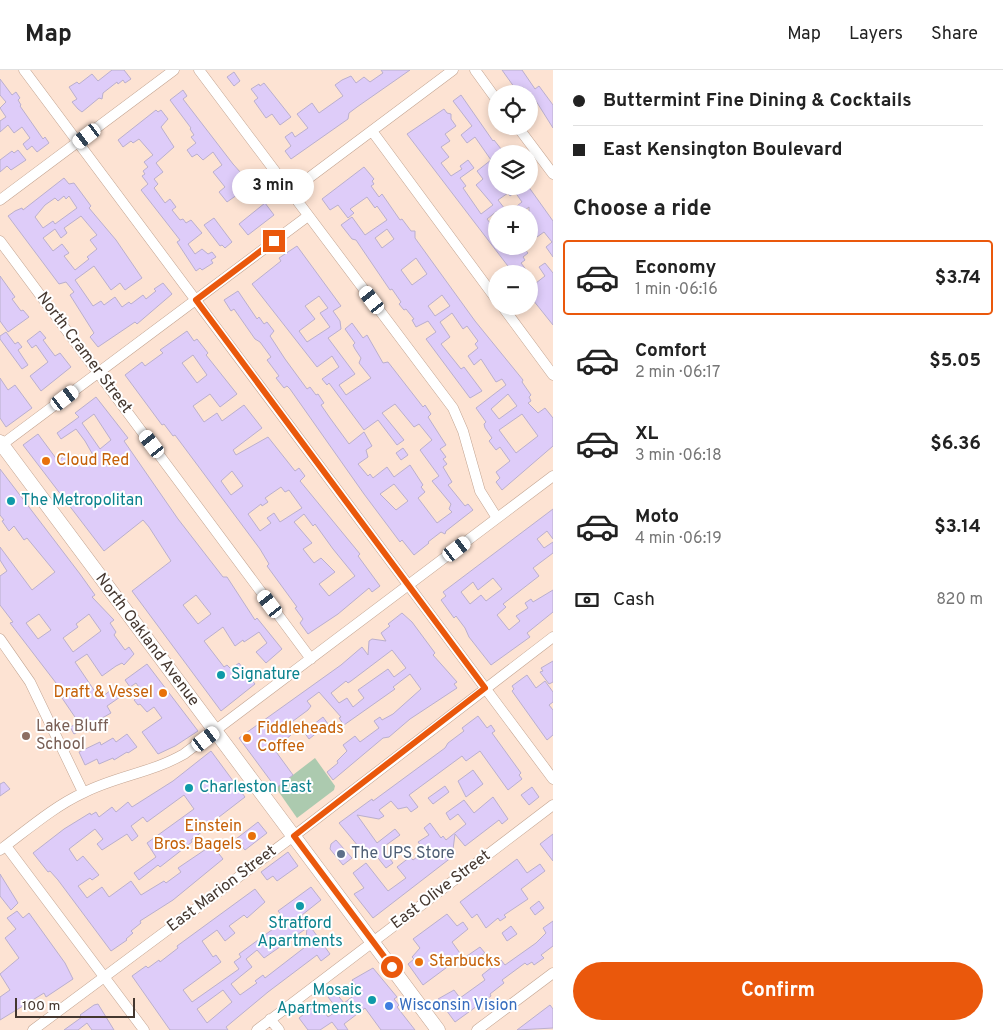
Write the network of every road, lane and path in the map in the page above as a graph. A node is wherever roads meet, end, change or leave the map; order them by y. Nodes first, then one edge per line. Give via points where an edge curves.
1 (24, 70) edge
2 (174, 70) edge
3 (199, 70) edge
4 (453, 70) edge
5 (475, 70) edge
6 (488, 88) edge
7 (372, 131) junction
8 (524, 135) edge
9 (78, 142) junction
10 (553, 174) edge
11 (290, 192) junction
12 (0, 200) edge
13 (308, 216) junction
14 (0, 241) edge
15 (488, 288) edge
16 (196, 300) junction
17 (509, 315) edge
18 (99, 373) junction
19 (553, 375) edge
20 (1, 444) edge
21 (553, 476) edge
22 (497, 518) junction
23 (409, 585) junction
24 (553, 637) edge
25 (0, 639) edge
26 (311, 659) junction
27 (485, 688) junction
28 (216, 732) junction
29 (553, 779) edge
30 (83, 792) junction
31 (553, 805) edge
32 (294, 836) junction
33 (3, 848) edge
34 (373, 941) junction
35 (553, 973) edge
36 (104, 977) junction
37 (270, 1019) junction
38 (33, 1030) edge
39 (144, 1030) edge
40 (257, 1030) edge
41 (279, 1030) edge
42 (438, 1030) edge
43 (477, 1030) edge

1 - 9 street
2 - 9 street
3 - 11 street
4 - 7 street
5 - 6 street
7 - 11 street
7 - 15 street
8 - 10 street
9 - 12 street
9 - 16 street
11 - 13 street
13 - 16 street
13 - 22 street via 453,408 480,491
14 - 18 street, North Cramer Street
16 - 18 street
16 - 23 street
17 - 19 street
18 - 20 street
18 - 26 street, North Cramer Street
20 - 28 main road, North Oakland Avenue
21 - 22 street
22 - 23 street
23 - 26 street
23 - 27 street
24 - 27 street, East Marion Street
25 - 30 street via 30,682
26 - 28 street
27 - 29 street
27 - 32 street, East Marion Street
28 - 30 street via 163,766
28 - 32 main road, North Oakland Avenue
30 - 33 street
31 - 34 street, East Olive Street
32 - 34 main road, North Oakland Avenue
32 - 36 street, East Marion Street
33 - 36 street
34 - 37 street, East Olive Street
34 - 42 main road, North Oakland Avenue
35 - 43 street
36 - 38 street, East Marion Street
36 - 39 street
37 - 40 street, East Olive Street
37 - 41 street

